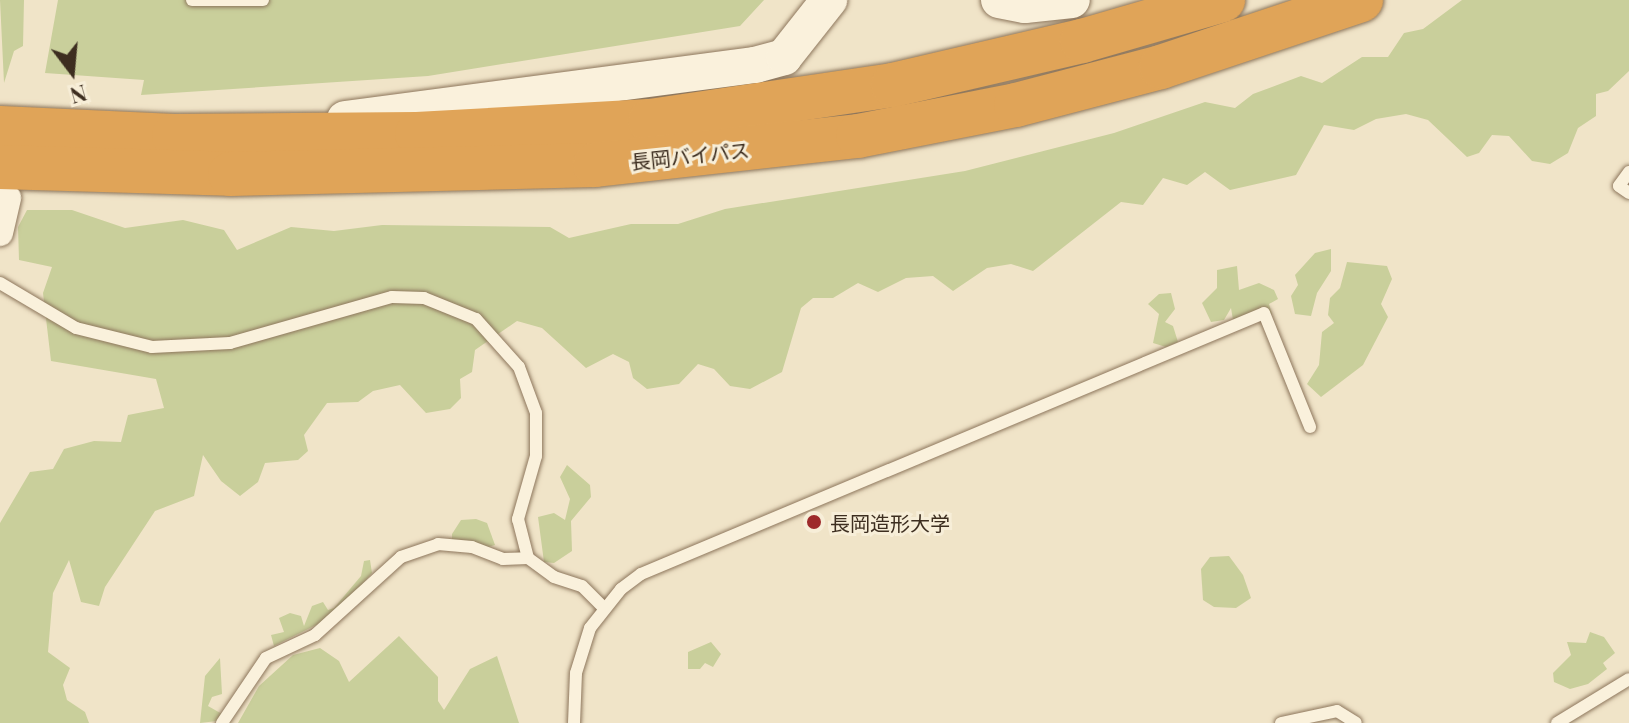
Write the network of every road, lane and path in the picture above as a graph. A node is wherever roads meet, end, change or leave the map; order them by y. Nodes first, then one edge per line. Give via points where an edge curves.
1 (192, 0) edge
2 (263, 0) edge
3 (829, 0) edge
4 (999, 0) edge
5 (1072, 0) edge
6 (1223, 0) edge
7 (1361, 0) edge
8 (0, 128) edge
9 (245, 135) junction
10 (1629, 172) edge
11 (4, 183) edge
12 (1629, 193) edge
13 (0, 233) edge
14 (0, 283) edge
15 (1310, 427) dead end
16 (528, 558) junction
17 (603, 607) junction
18 (1629, 679) edge
19 (222, 723) edge
20 (574, 723) edge
21 (1281, 723) edge
22 (1356, 723) edge
23 (1557, 723) edge

1 - 2 lane
3 - 9 street via 784,57 755,65
4 - 5 street via 1025,5
6 - 9 highway, 長岡バイパス via 1009,58 782,103 539,129
7 - 11 highway, 長岡バイパス via 1161,67 1016,105 858,136 595,165
8 - 9 highway, 長岡バイパス
10 - 12 lane via 1619,186
11 - 13 street
14 - 16 lane via 76,328 152,347 230,343 392,297 450,305 495,335 532,396 538,440 518,519
15 - 17 lane via 1264,313 641,574
16 - 17 lane via 554,577 582,586
16 - 19 lane via 503,559 472,547 438,544 401,557 315,635 266,658
17 - 20 lane via 581,650 572,697
18 - 23 lane
21 - 22 lane via 1337,711

